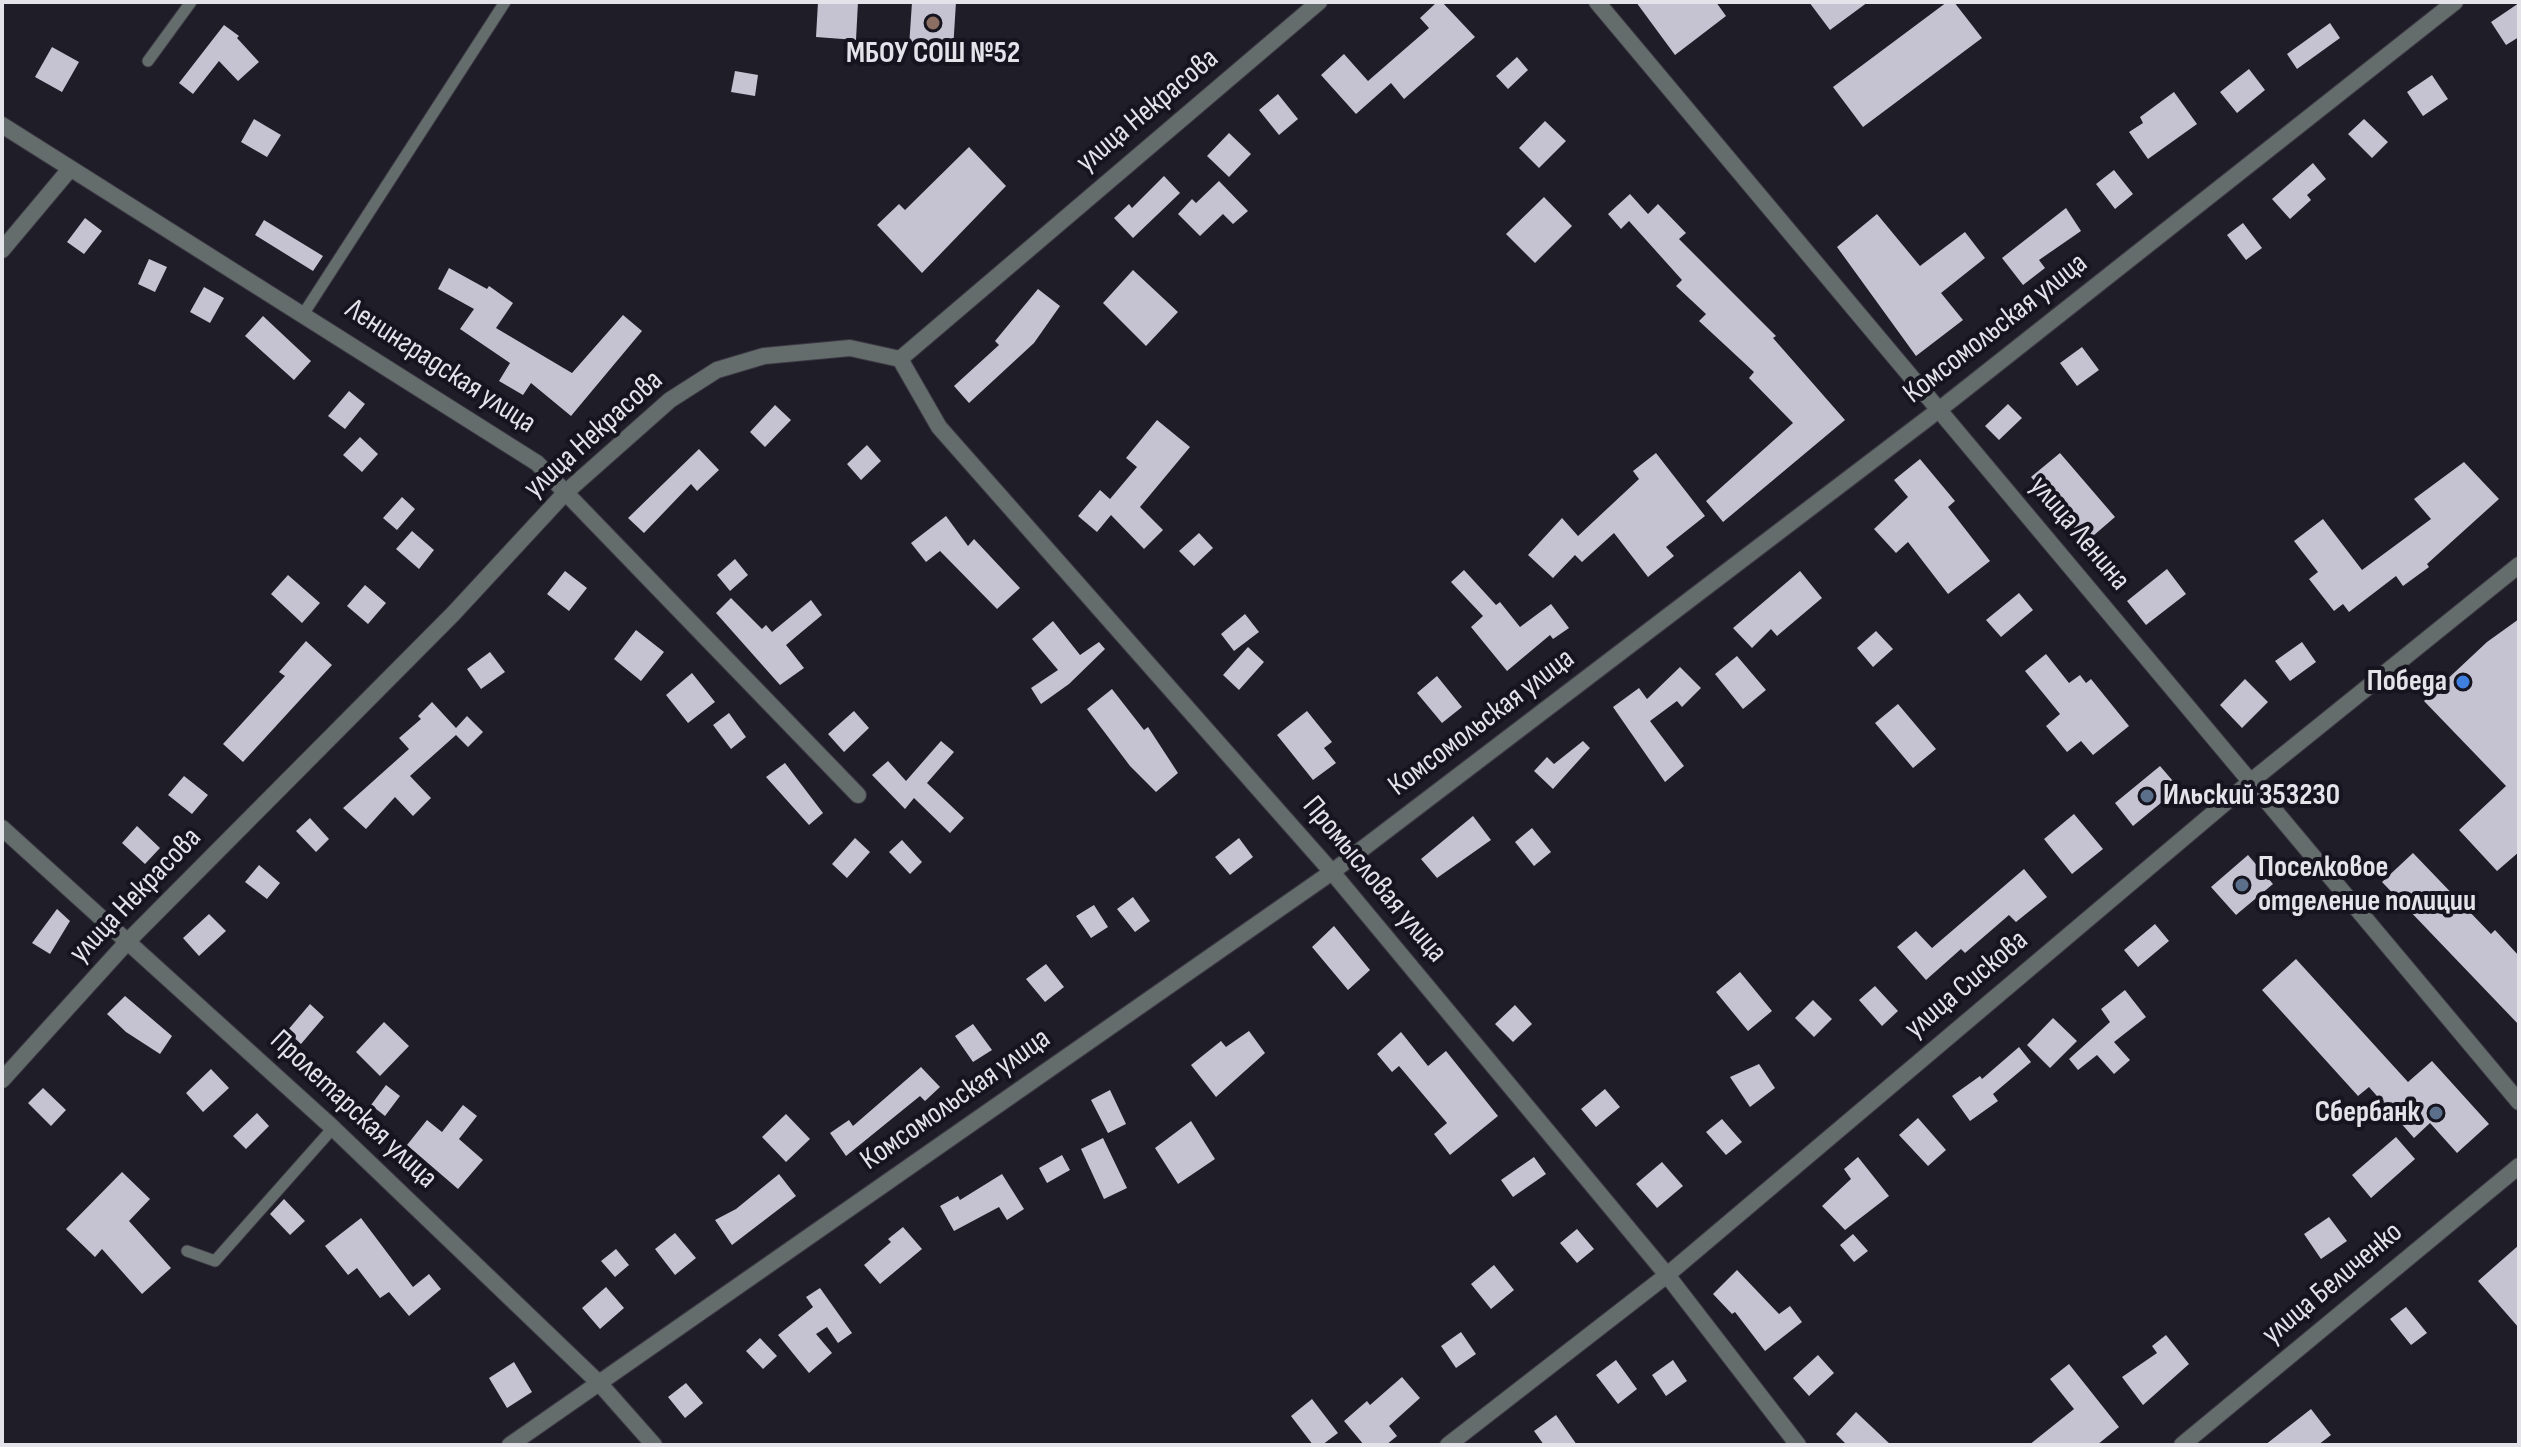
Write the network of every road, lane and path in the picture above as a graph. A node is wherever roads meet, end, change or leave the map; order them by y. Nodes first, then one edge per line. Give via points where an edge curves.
1 (191, 2) edge
2 (505, 2) edge
3 (1319, 2) edge
4 (1597, 2) edge
5 (2455, 2) edge
6 (148, 61) dead end
7 (2, 125) edge
8 (70, 169) junction
9 (2, 250) edge
10 (304, 313) junction
11 (900, 359) junction
12 (1940, 409) junction
13 (565, 493) junction
14 (2519, 565) edge
15 (2250, 782) junction
16 (858, 795) dead end
17 (2, 828) edge
18 (1332, 872) junction
19 (129, 940) junction
20 (2, 1080) edge
21 (2519, 1102) edge
22 (333, 1128) junction
23 (2519, 1166) edge
24 (187, 1251) dead end
25 (1667, 1275) junction
26 (600, 1384) junction
27 (510, 1445) edge
28 (654, 1445) edge
29 (1448, 1445) edge
30 (1798, 1445) edge
31 (2182, 1445) edge

1 - 6 lane
2 - 10 lane
3 - 11 street, улица Некрасова
4 - 12 street, улица Ленина
5 - 12 street, Комсомольская улица
7 - 8 street, Ленинградская улица
8 - 9 street
8 - 10 street, Ленинградская улица
10 - 13 street, Ленинградская улица via 537,463
11 - 13 street, улица Некрасова via 850,348 764,356 717,370 670,400
11 - 18 street, Промысловая улица via 939,427
12 - 15 street, улица Ленина
12 - 18 street, Комсомольская улица
13 - 16 street, Ленинградская улица
13 - 19 street, улица Некрасова via 453,614
14 - 15 street, улица Сискова
15 - 21 street, улица Ленина
15 - 25 street, улица Сискова
17 - 19 street, Пролетарская улица
18 - 25 street, Промысловая улица
18 - 26 street, Комсомольская улица
19 - 20 street, улица Некрасова
19 - 22 street, Пролетарская улица
22 - 24 lane via 215,1261
22 - 26 street, Пролетарская улица
23 - 31 street, улица Беличенко
25 - 29 street, улица Сискова
25 - 30 street, Промысловая улица
26 - 27 street, Комсомольская улица
26 - 28 street, Пролетарская улица

